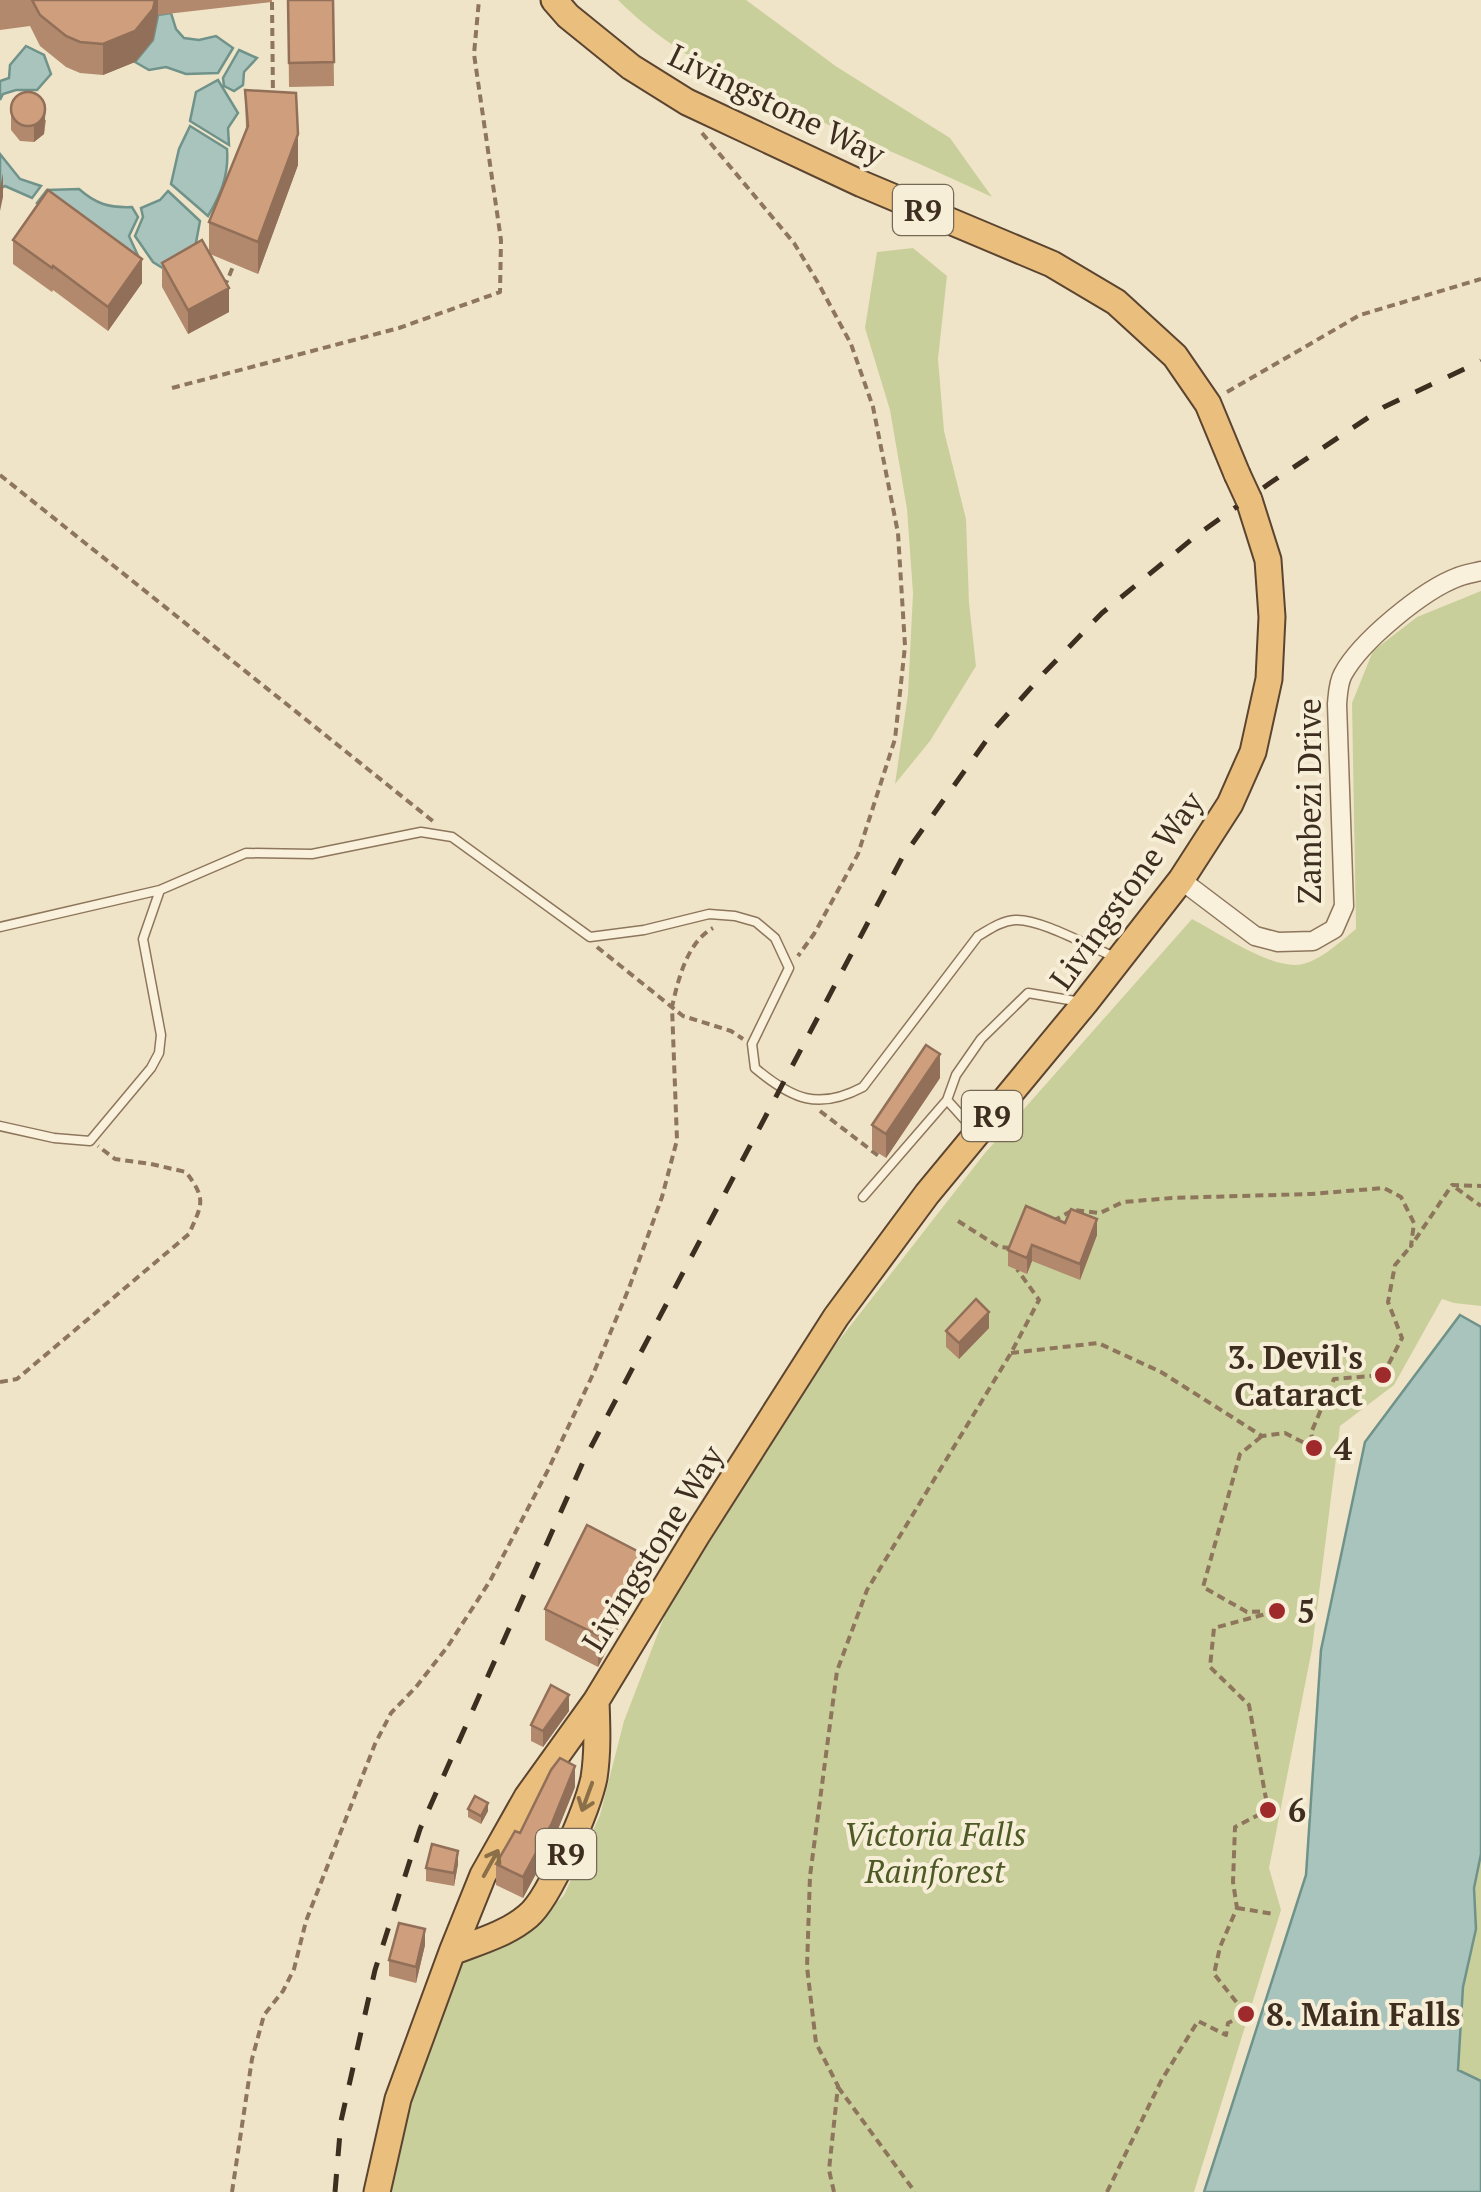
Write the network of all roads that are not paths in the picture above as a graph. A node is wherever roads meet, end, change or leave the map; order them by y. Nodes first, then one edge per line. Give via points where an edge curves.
1 (554, 0) edge
2 (1481, 572) edge
3 (1181, 880) junction
4 (160, 890) junction
5 (0, 927) edge
6 (1119, 959) junction
7 (1085, 1003) junction
8 (947, 1100) junction
9 (0, 1126) edge
10 (977, 1134) junction
11 (863, 1197) dead end
12 (596, 1701) junction
13 (452, 1952) junction
14 (377, 2192) edge

1 - 3 highway, Livingstone Way / R9, bridge via 631,66 687,102 1052,264 1116,302 1175,356 1208,404 1249,500 1268,560 1272,617 1269,679 1254,752
2 - 3 street, Zambezi Drive via 1425,595 1351,660 1340,678 1344,906 1334,929 1313,942 1255,936
3 - 6 highway, Livingstone Way / R9
4 - 5 lane
4 - 6 lane via 246,853 312,854 421,832 452,837 590,937 708,914 756,922 775,938 788,968 752,1044 755,1068 780,1088 823,1101 863,1086 978,936 997,924 1019,919
4 - 9 lane via 143,939 160,1035 151,1068 90,1140
6 - 7 highway, Livingstone Way / R9
7 - 8 lane via 1028,993 981,1039
7 - 10 highway, Livingstone Way / R9
8 - 10 lane
8 - 11 lane
10 - 12 highway, Livingstone Way / R9 via 836,1317
13 -> 12 highway, Livingstone Way / R9 via 483,1876 527,1797
12 -> 13 highway, Livingstone Way / R9 via 593,1782 564,1858 532,1914
13 - 14 highway, Livingstone Way / R9 via 398,2099

